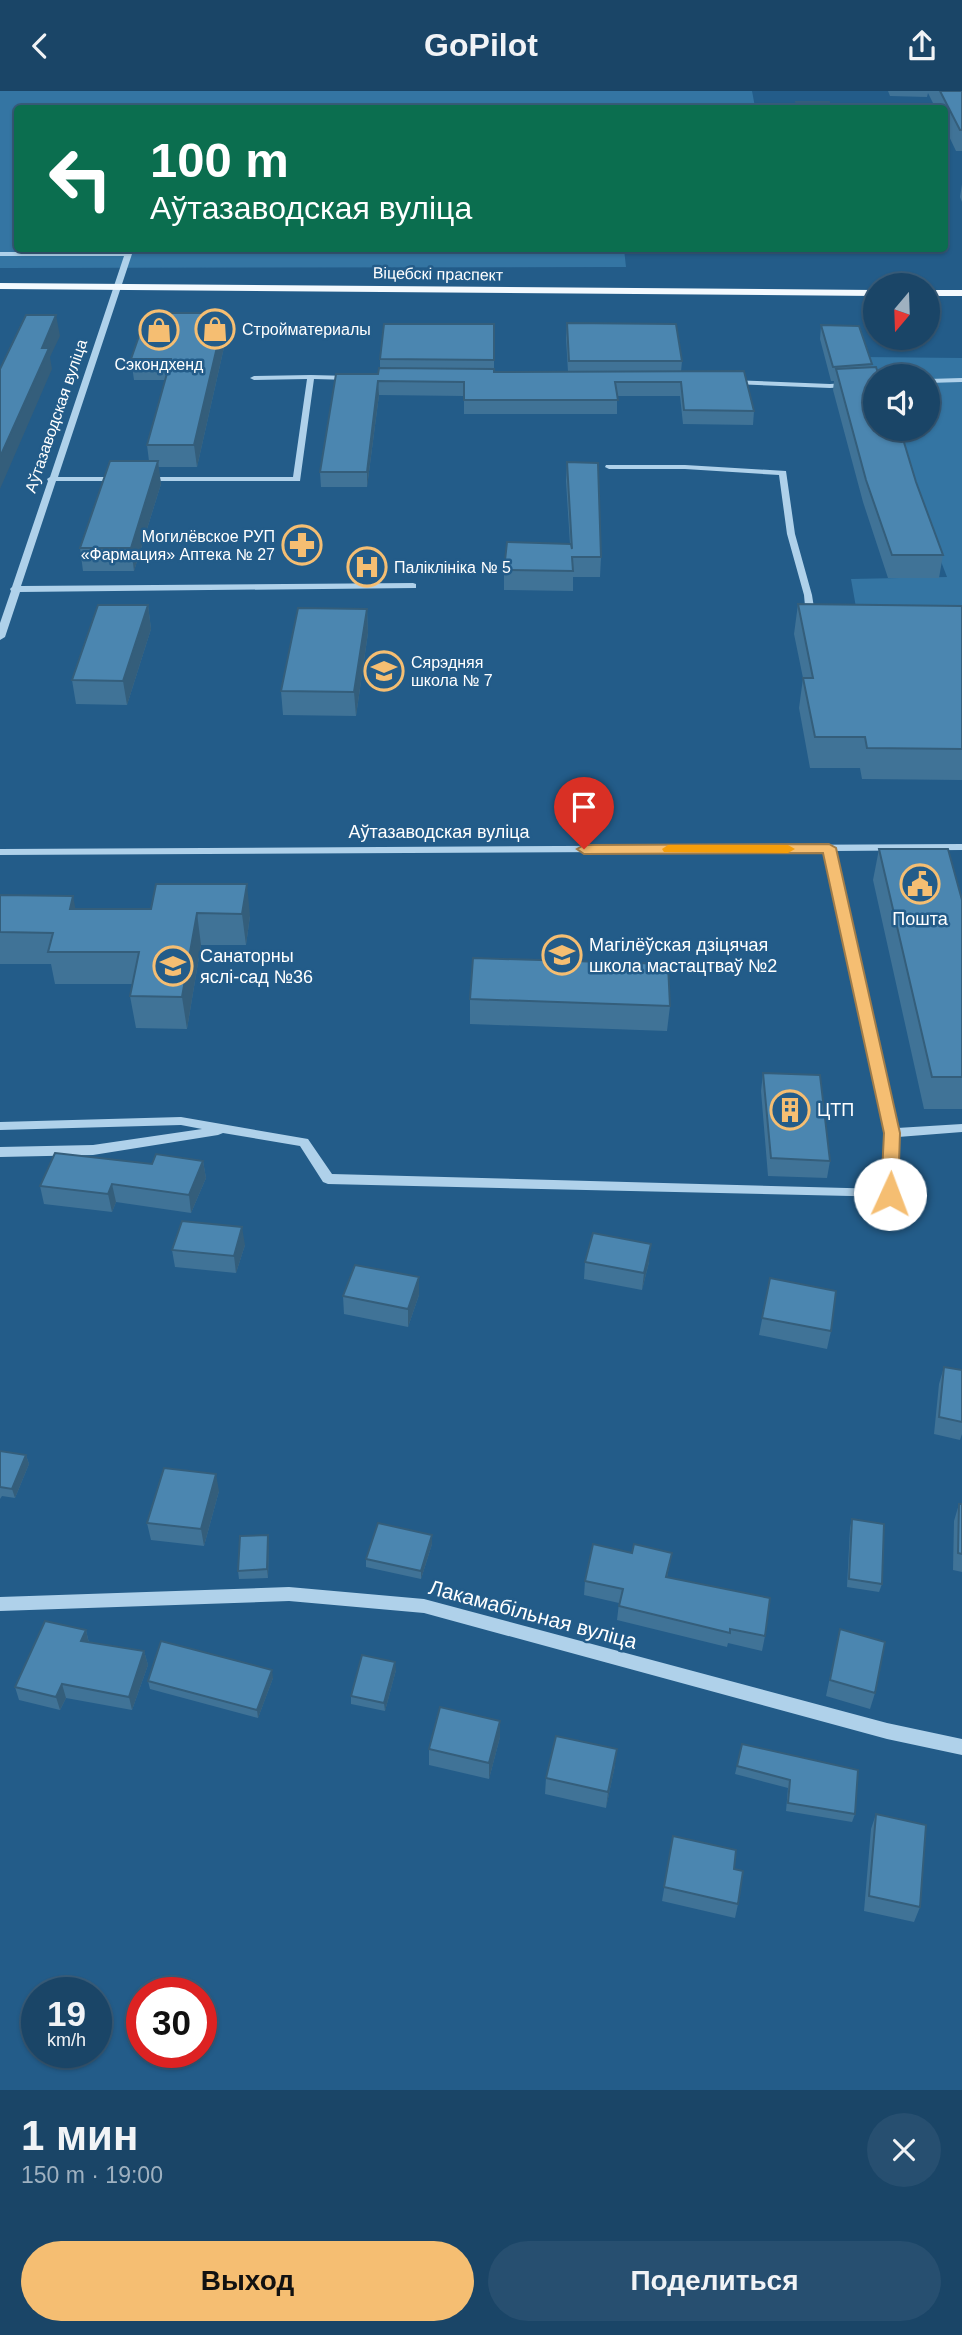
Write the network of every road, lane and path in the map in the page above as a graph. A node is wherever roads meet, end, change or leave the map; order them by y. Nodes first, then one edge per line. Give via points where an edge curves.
1 (87, 252) edge
2 (130, 252) edge
3 (0, 254) edge
4 (0, 286) edge
5 (116, 286) junction
6 (863, 293) edge
7 (940, 293) edge
8 (962, 293) edge
9 (311, 377) junction
10 (254, 378) dead end
11 (365, 378) edge
12 (962, 380) edge
13 (719, 381) edge
14 (940, 381) edge
15 (863, 384) edge
16 (609, 467) dead end
17 (51, 479) junction
18 (128, 479) edge
19 (141, 479) edge
20 (413, 586) dead end
21 (15, 589) junction
22 (825, 617) edge
23 (0, 637) edge
24 (962, 846) edge
25 (829, 848) junction
26 (0, 852) edge
27 (0, 1126) edge
28 (962, 1128) edge
29 (232, 1129) junction
30 (892, 1133) junction
31 (0, 1153) edge
32 (0, 1604) edge
33 (962, 1747) edge

1 - 3 street
2 - 5 street
4 - 5 main road, Віцебскі праспект
5 - 6 main road, Віцебскі праспект
5 - 17 street, Аўтазаводская вуліца
7 - 8 main road
9 - 10 street
9 - 11 street
9 - 19 street via 298,479
12 - 14 street
13 - 15 street
16 - 22 street via 783,473 791,534 811,617
17 - 18 street
17 - 21 street, Аўтазаводская вуліца
20 - 21 street
21 - 23 street, Аўтазаводская вуліца
24 - 25 street, Аўтазаводская вуліца
25 - 26 street, Аўтазаводская вуліца
25 - 30 street
27 - 29 street via 181,1121
28 - 30 street
29 - 30 street via 304,1142 328,1179 890,1194
29 - 31 street via 93,1150
32 - 33 street, Лакамабільная вуліца via 289,1594 424,1606 887,1731

